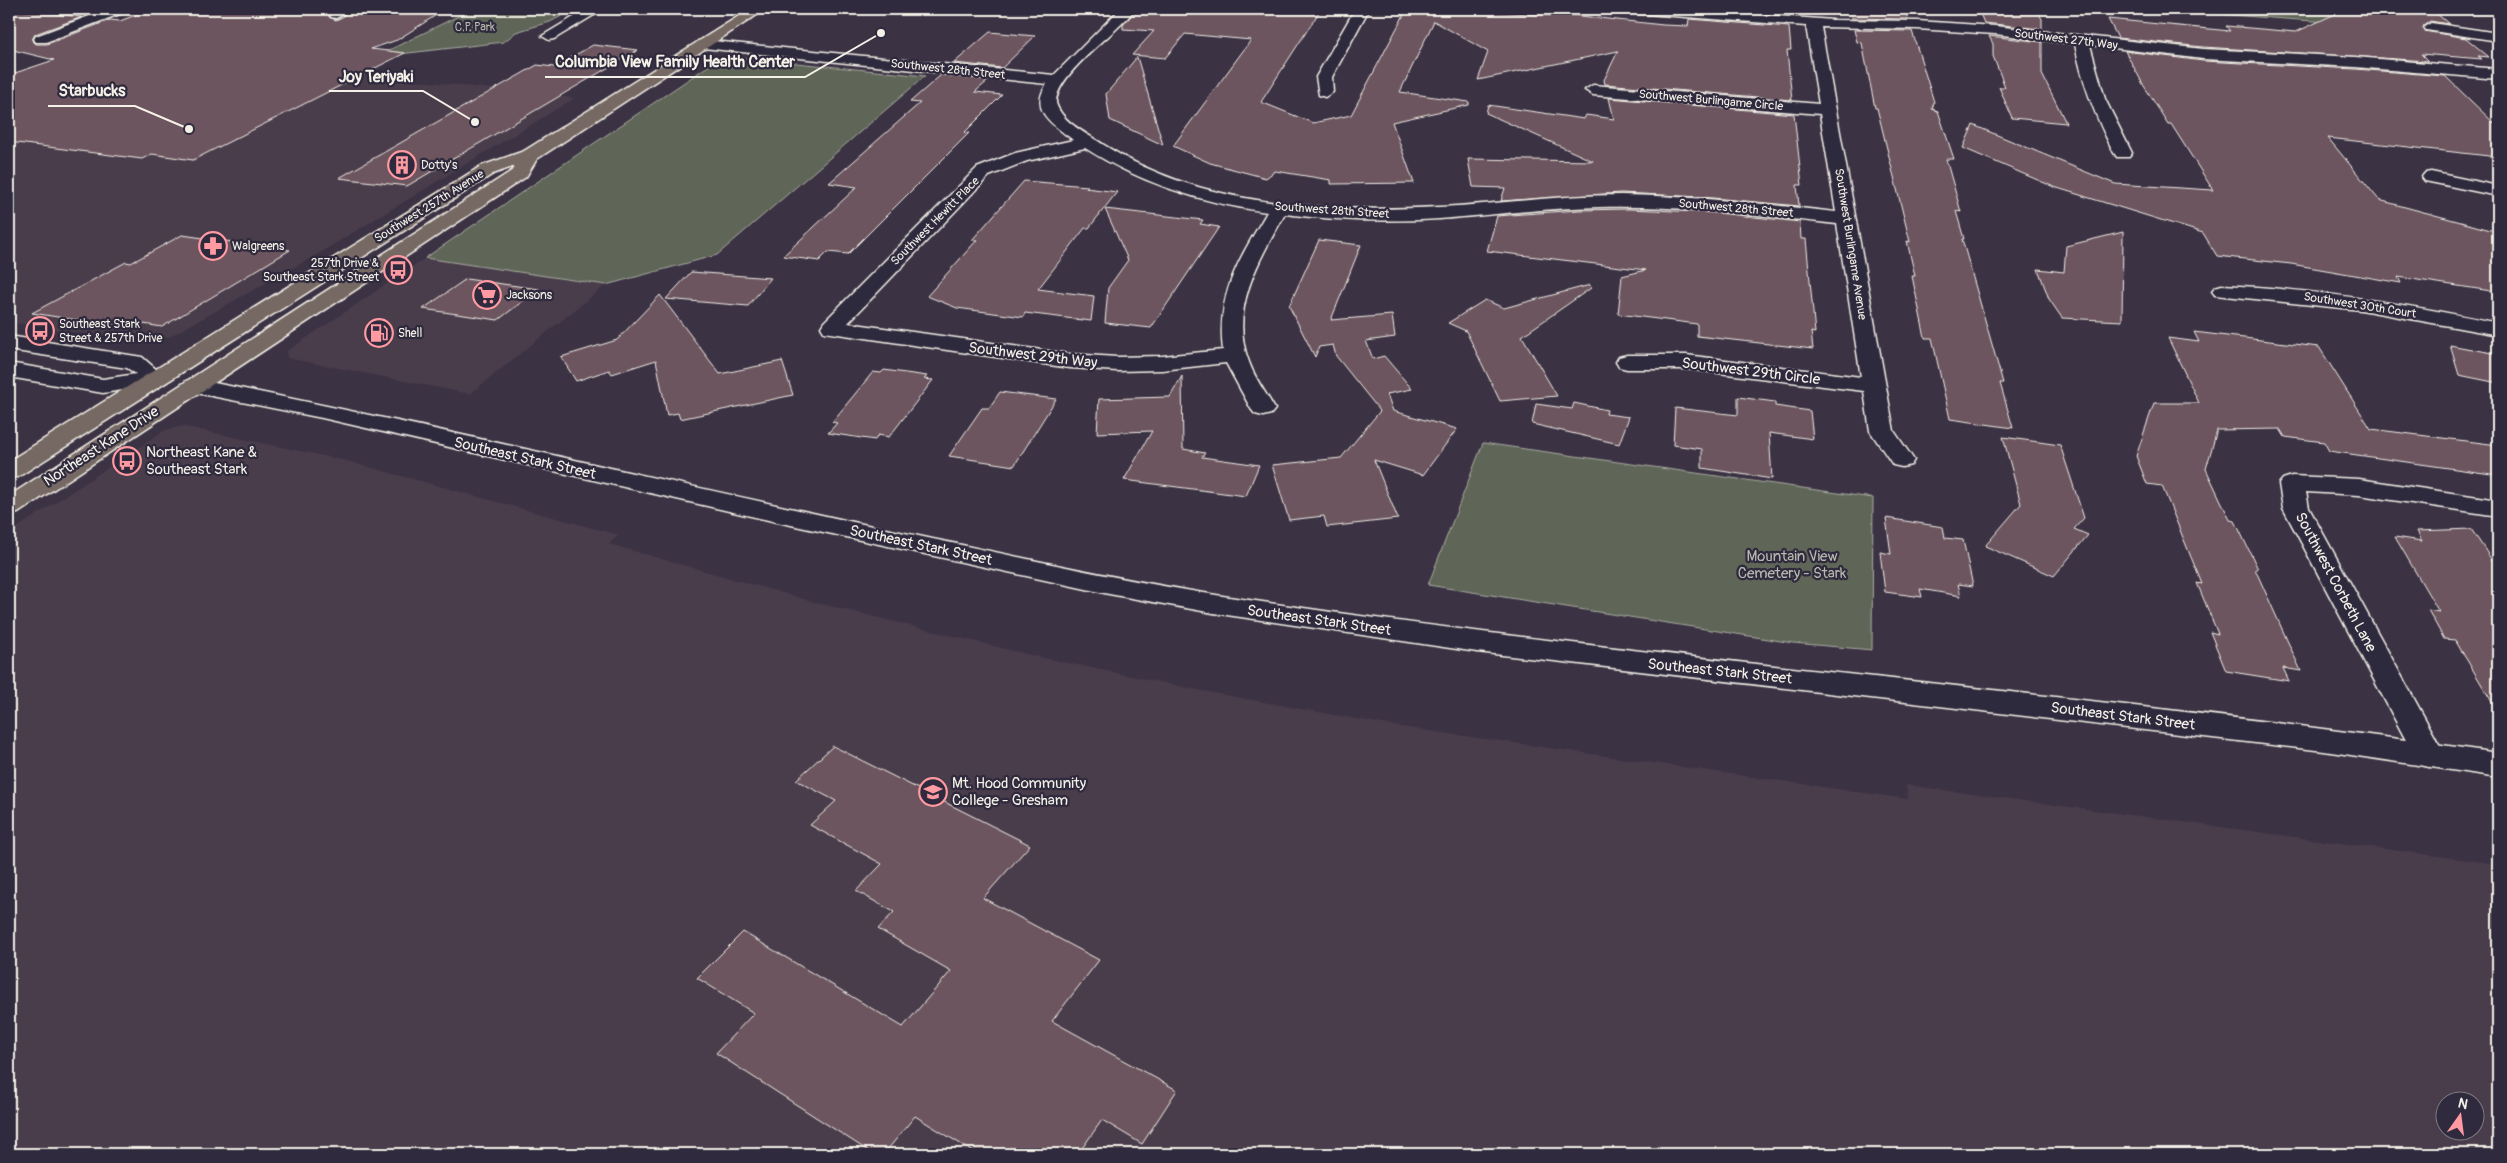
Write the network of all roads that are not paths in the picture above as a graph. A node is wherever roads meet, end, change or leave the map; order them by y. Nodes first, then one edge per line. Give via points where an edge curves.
1 (120, 9) edge
2 (597, 9) edge
3 (759, 9) edge
4 (1128, 9) edge
5 (1362, 9) edge
6 (1633, 9) edge
7 (1813, 22) junction
8 (2431, 27) dead end
9 (549, 36) dead end
10 (2498, 37) edge
11 (42, 39) dead end
12 (2082, 40) junction
13 (704, 44) junction
14 (2498, 74) edge
15 (1057, 80) junction
16 (1593, 90) dead end
17 (1325, 92) dead end
18 (1828, 110) junction
19 (1088, 142) junction
20 (2123, 153) dead end
21 (530, 155) junction
22 (2431, 178) dead end
23 (2498, 191) edge
24 (1280, 208) junction
25 (1847, 219) junction
26 (2222, 291) dead end
27 (832, 326) joint
28 (2498, 329) edge
29 (9, 342) edge
30 (1235, 355) junction
31 (1627, 362) dead end
32 (9, 370) edge
33 (155, 378) junction
34 (1874, 385) junction
35 (194, 386) junction
36 (1263, 409) dead end
37 (1902, 460) dead end
38 (9, 472) edge
39 (9, 507) edge
40 (2498, 508) edge
41 (2429, 755) junction
42 (2498, 765) edge

1 - 11 street
2 - 9 street
3 - 13 main road, Southwest 257th Avenue
4 - 15 street
5 - 17 street via 1324,77
6 - 7 street, Southwest 27th Way
7 - 12 street, Southwest 27th Way via 1943,26
7 - 18 street, Southwest Burlingame Avenue
8 - 10 street
12 - 14 street, Southwest 27th Way via 2203,54
12 - 20 street via 2098,106
13 - 15 street, Southwest 28th Street
13 - 21 main road, Southwest 257th Avenue
15 - 19 street, Southwest 28th Street via 1047,98 1048,108 1054,117
16 - 18 street, Southwest Burlingame Circle
18 - 25 street, Southwest Burlingame Avenue
19 - 24 street, Southwest 28th Street via 1141,172 1168,182
19 - 27 street, Southwest Hewitt Place via 1024,156 983,172
21 - 33 main road, Southwest 257th Avenue via 487,170
21 - 35 main road, Southwest 257th Avenue via 520,173
22 - 23 street
24 - 25 street, Southwest 28th Street via 1402,214 1629,201 1704,204
24 - 30 street via 1237,283 1231,308
25 - 34 street, Southwest Burlingame Avenue
26 - 28 street, Southwest 30th Court via 2275,292 2357,303
27 - 30 street, Southwest 29th Way via 1088,362 1162,363
29 - 33 street, Southeast Stark Street via 134,362
30 - 36 street
31 - 34 street, Southwest 29th Circle via 1686,362
32 - 33 street, Southeast Stark Street via 103,386
33 - 35 main road, Southeast Stark Street
33 - 38 main road, Northeast Kane Drive
34 - 37 street, Southwest Burlingame Avenue via 1882,430
35 - 39 main road, Northeast Kane Drive
35 - 41 street, Southeast Stark Street via 322,411 816,523 1213,604 1477,642 2183,723
40 - 41 street, Southwest Corbeth Lane via 2359,487 2292,484 2296,508
41 - 42 street, Southeast Stark Street

